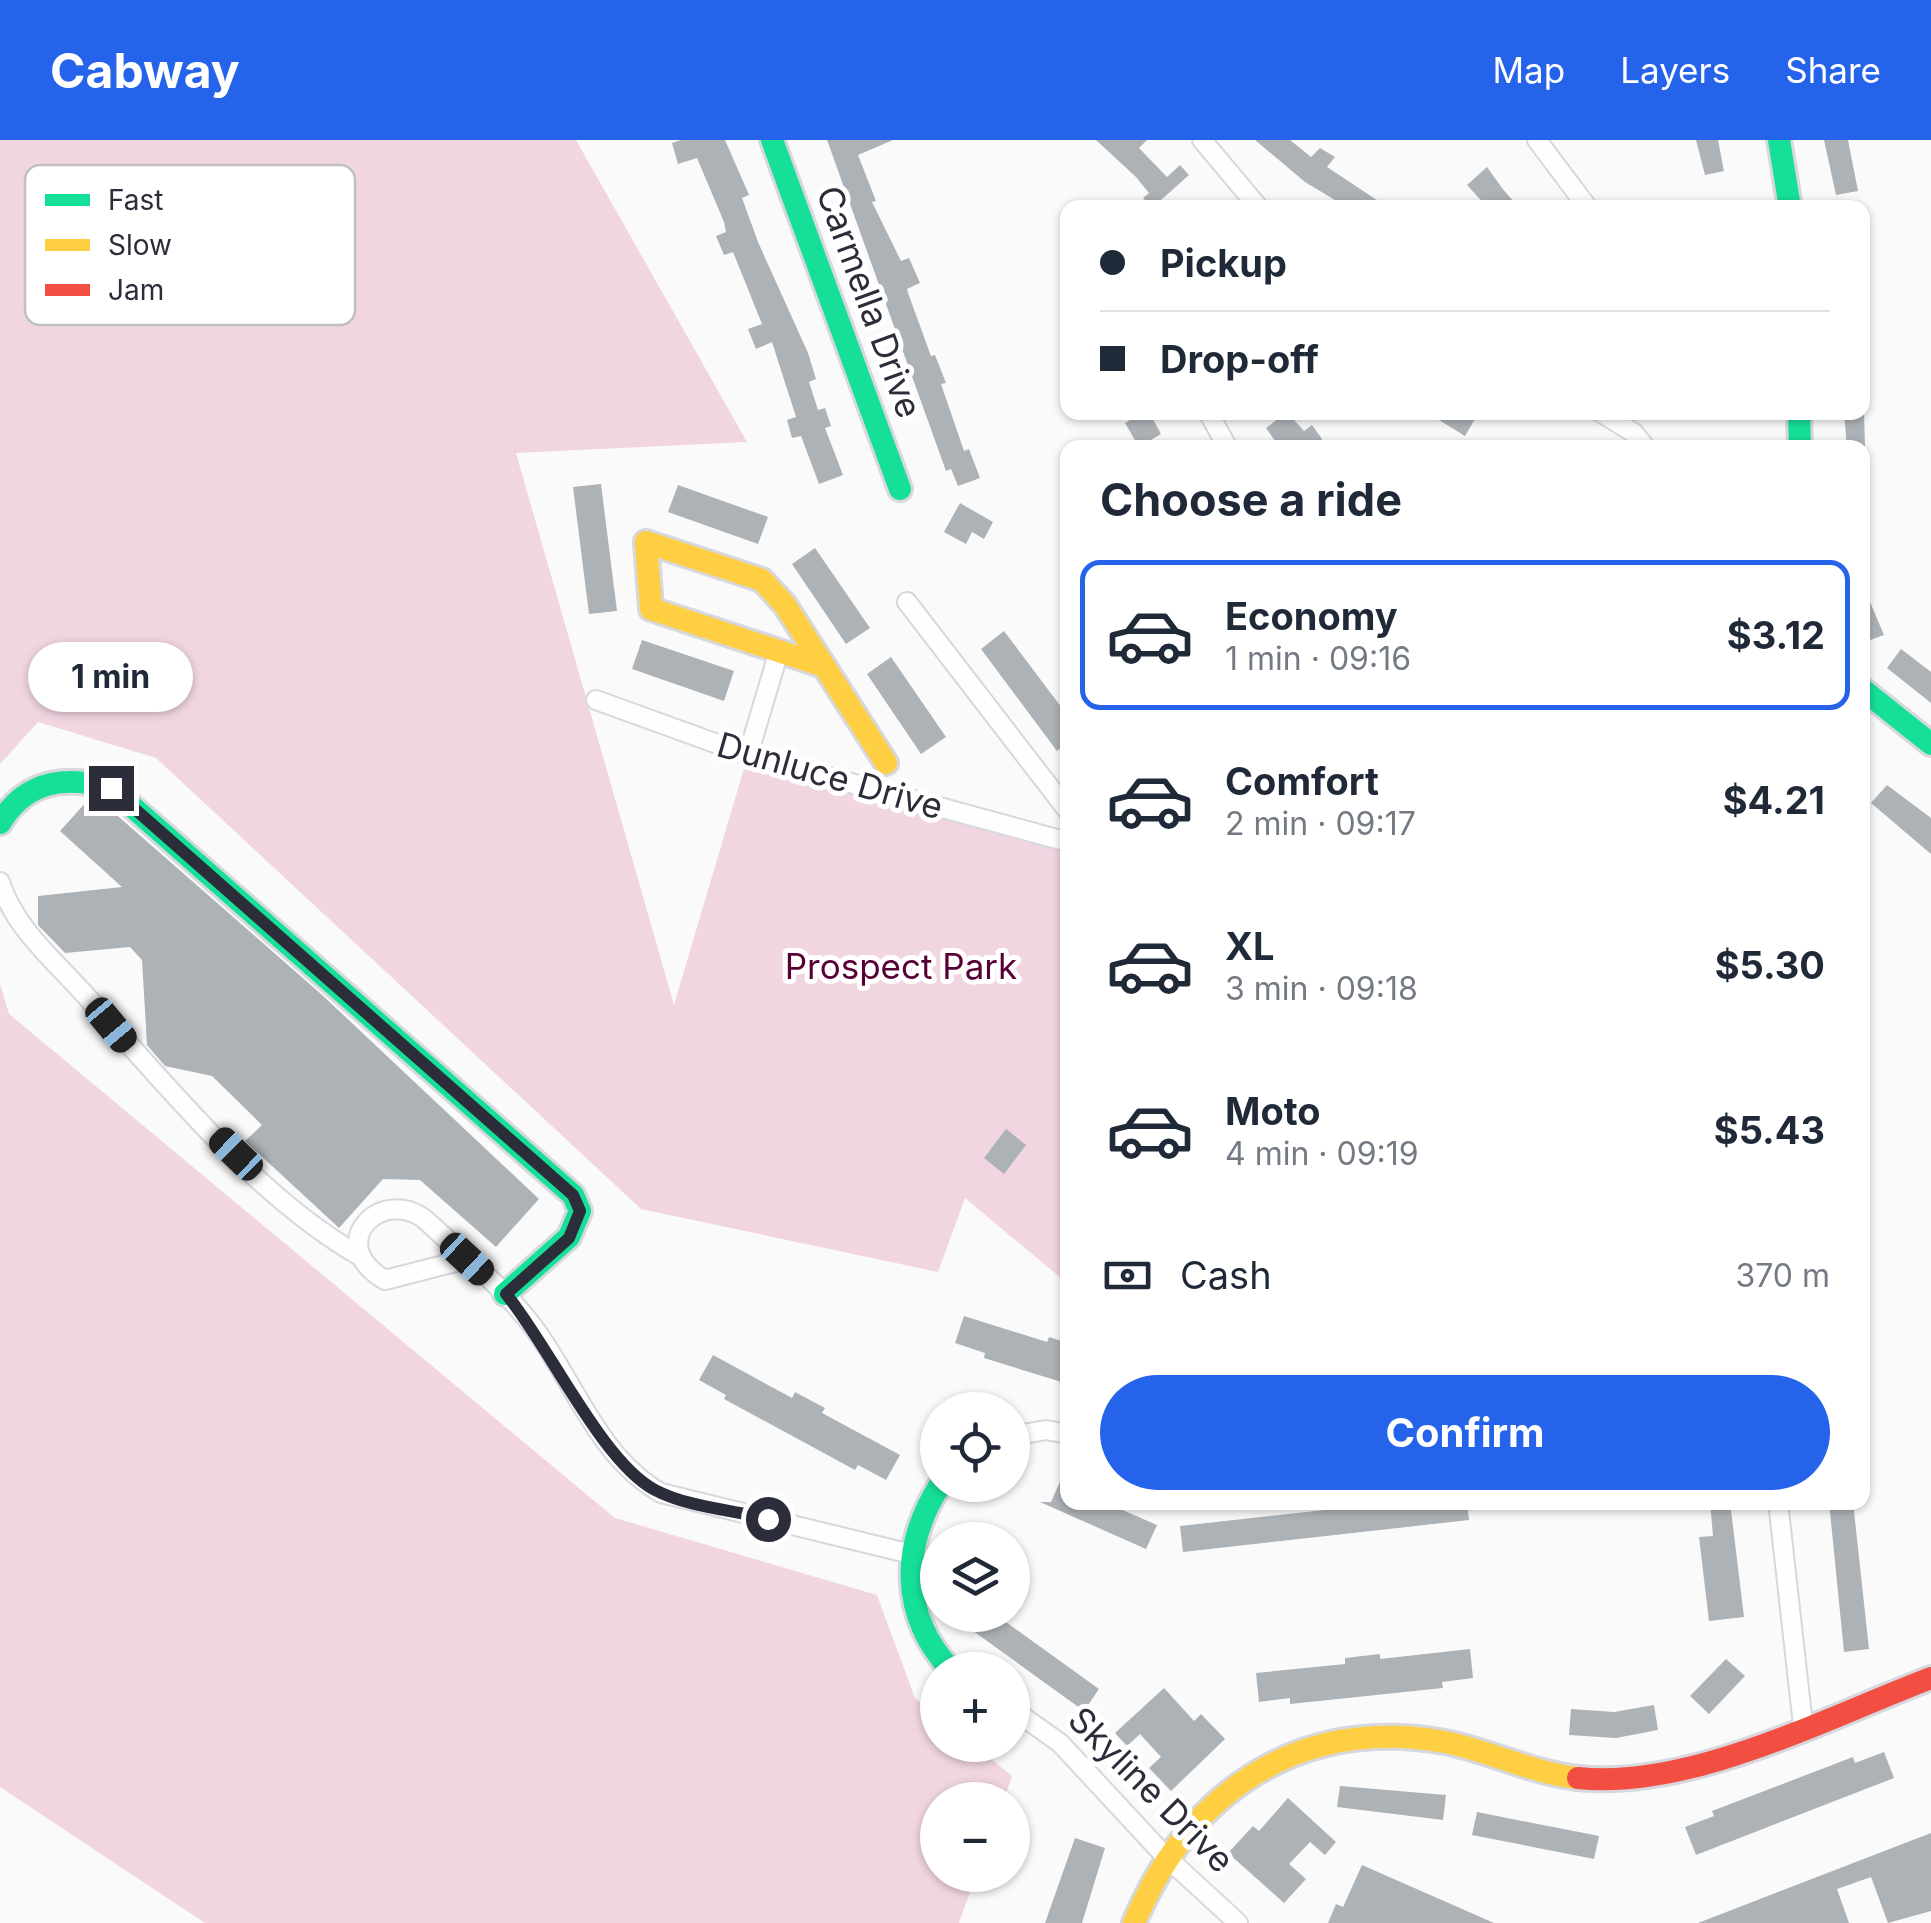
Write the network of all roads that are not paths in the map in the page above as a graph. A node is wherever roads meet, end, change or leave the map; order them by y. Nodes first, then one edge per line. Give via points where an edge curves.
1 (772, 140) edge
2 (1202, 140) edge
3 (1537, 140) edge
4 (1779, 140) edge
5 (1251, 200) edge
6 (1582, 200) edge
7 (1789, 200) edge
8 (1611, 420) edge
9 (1640, 440) edge
10 (900, 489) dead end
11 (907, 602) dead end
12 (779, 652) junction
13 (824, 666) junction
14 (1870, 695) edge
15 (596, 700) dead end
16 (1931, 744) edge
17 (748, 755) junction
18 (886, 763) dead end
19 (1060, 801) edge
20 (0, 823) edge
21 (1060, 840) edge
22 (0, 882) edge
23 (358, 1255) junction
24 (467, 1259) junction
25 (506, 1294) junction
26 (1030, 1433) edge
27 (1060, 1433) edge
28 (931, 1502) edge
29 (1779, 1510) edge
30 (911, 1554) junction
31 (933, 1652) edge
32 (1931, 1678) edge
33 (1030, 1722) edge
34 (1803, 1724) junction
35 (1164, 1855) junction
36 (1134, 1923) edge
37 (1238, 1923) edge

1 - 10 street, Carmella Drive
2 - 5 street
3 - 6 street
4 - 7 street
8 - 9 street
11 - 19 street
12 - 13 street
12 - 13 street via 651,609 646,542 762,580
12 - 17 street
13 - 18 street
14 - 16 street
15 - 17 street, Dunluce Drive
17 - 21 street, Dunluce Drive
20 - 25 street via 24,794 47,781 82,779 111,788 573,1195 580,1211 569,1238
22 - 23 street via 27,932 155,1078 316,1231
23 - 24 street via 386,1280
23 - 24 street via 358,1237 370,1217 394,1207 418,1213
24 - 25 street
25 - 30 street via 636,1479 660,1493
26 - 27 street
28 - 30 street
29 - 34 street
30 - 31 street via 918,1621
32 - 34 street
33 - 35 street, Skyline Drive via 1060,1743
34 - 35 street via 1679,1770 1621,1779 1550,1775 1423,1739 1362,1738 1304,1748 1252,1772
35 - 36 street
35 - 37 street, Skyline Drive

